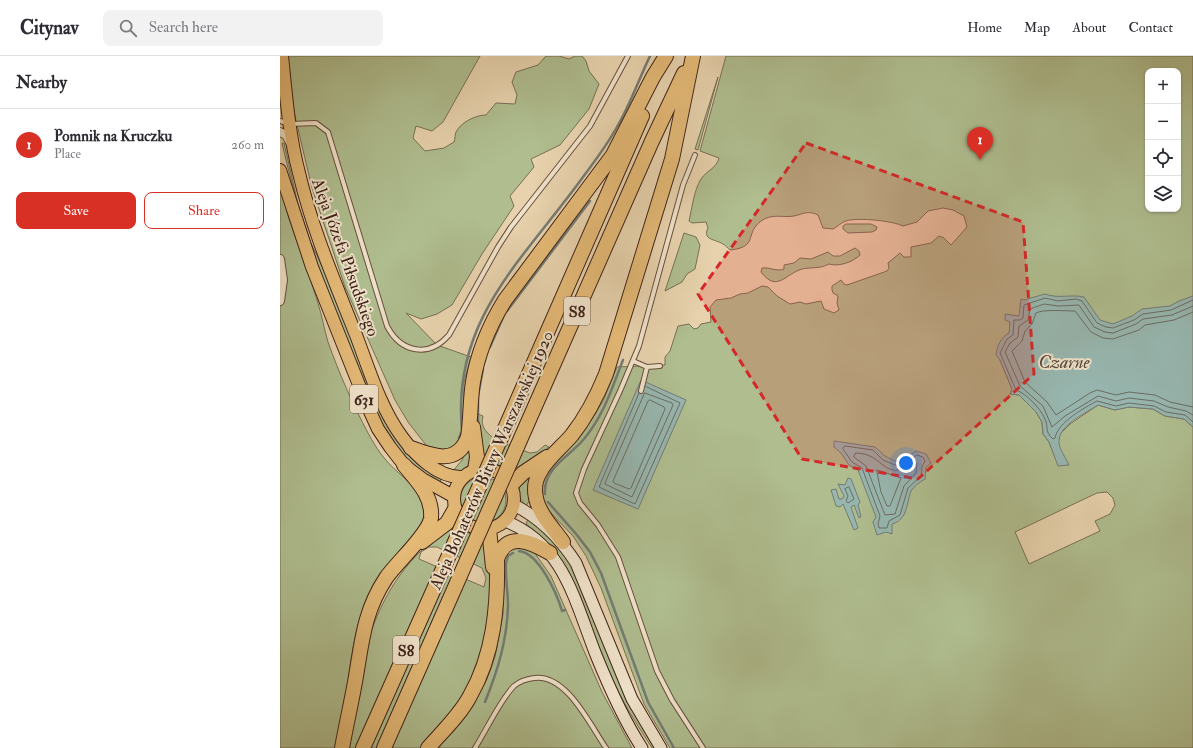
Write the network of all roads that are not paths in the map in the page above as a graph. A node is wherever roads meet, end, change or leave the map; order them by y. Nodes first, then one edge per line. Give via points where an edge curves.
1 (282, 56) edge
2 (628, 56) edge
3 (667, 56) edge
4 (693, 56) edge
5 (285, 122) edge
6 (280, 132) edge
7 (695, 155) dead end
8 (295, 156) junction
9 (280, 170) edge
10 (280, 259) edge
11 (280, 301) edge
12 (633, 361) junction
13 (660, 366) dead end
14 (647, 367) junction
15 (641, 391) dead end
16 (470, 409) junction
17 (411, 448) junction
18 (560, 448) junction
19 (404, 465) junction
20 (475, 470) junction
21 (462, 477) junction
22 (511, 485) junction
23 (454, 503) junction
24 (514, 505) junction
25 (505, 521) junction
26 (489, 529) junction
27 (562, 542) junction
28 (550, 553) junction
29 (404, 555) junction
30 (496, 589) junction
31 (342, 748) edge
32 (363, 748) edge
33 (384, 748) edge
34 (428, 748) edge
35 (475, 748) edge
36 (606, 748) edge
37 (642, 748) edge
38 (661, 748) edge
39 (703, 748) edge

1 - 5 main road, Aleja Józefa Piłsudskiego / 631
2 - 5 lane via 590,126 511,226 449,335 442,343 431,348 413,349 400,343 387,326 328,132 316,123
3 - 16 highway via 653,77 613,155 505,300 492,323 478,358
3 - 32 highway, Aleja Bohaterów Bitwy Warszawskiej 1920 / S8, bridge
4 - 18 highway via 672,159 616,346 595,400
4 - 33 highway, Aleja Bohaterów Bitwy Warszawskiej 1920 / S8, bridge via 652,141
5 - 8 main road, Aleja Józefa Piłsudskiego / 631
6 - 8 street via 289,139
7 - 12 lane via 683,185 651,306
8 - 17 main road, Aleja Józefa Piłsudskiego / 631 via 317,235 361,350 390,417
9 - 19 main road, Aleja Józefa Piłsudskiego / 631 via 303,242 373,419
10 - 11 street via 283,280
12 - 14 lane
12 - 39 lane via 584,469 576,497 618,557 657,671
13 - 14 lane
14 - 15 lane
16 - 17 highway via 468,437 456,453 442,457
16 - 20 highway via 477,457
17 - 21 main road, 631 via 438,470 449,476
18 - 22 highway via 523,473
18 - 27 highway via 540,471 535,488 539,509
19 - 23 main road, 631
19 - 29 highway via 425,490 431,509 431,519 426,530
20 - 21 main road
20 - 22 main road via 492,469 503,475
21 - 23 main road via 458,483
22 - 24 main road
23 - 26 main road, 631 via 462,520 472,527
23 - 29 highway via 447,523
24 - 25 main road
24 - 27 main road via 543,524
25 - 26 main road
25 - 28 main road via 529,533
26 - 30 highway
27 - 38 main road via 583,577 632,699
28 - 30 highway via 524,541 514,541 506,545 497,559
28 - 37 main road via 571,589 612,692
29 - 31 highway via 386,578 366,619
30 - 34 highway via 495,619 482,672 470,697
35 - 36 lane via 515,686 538,677 547,678 561,685

